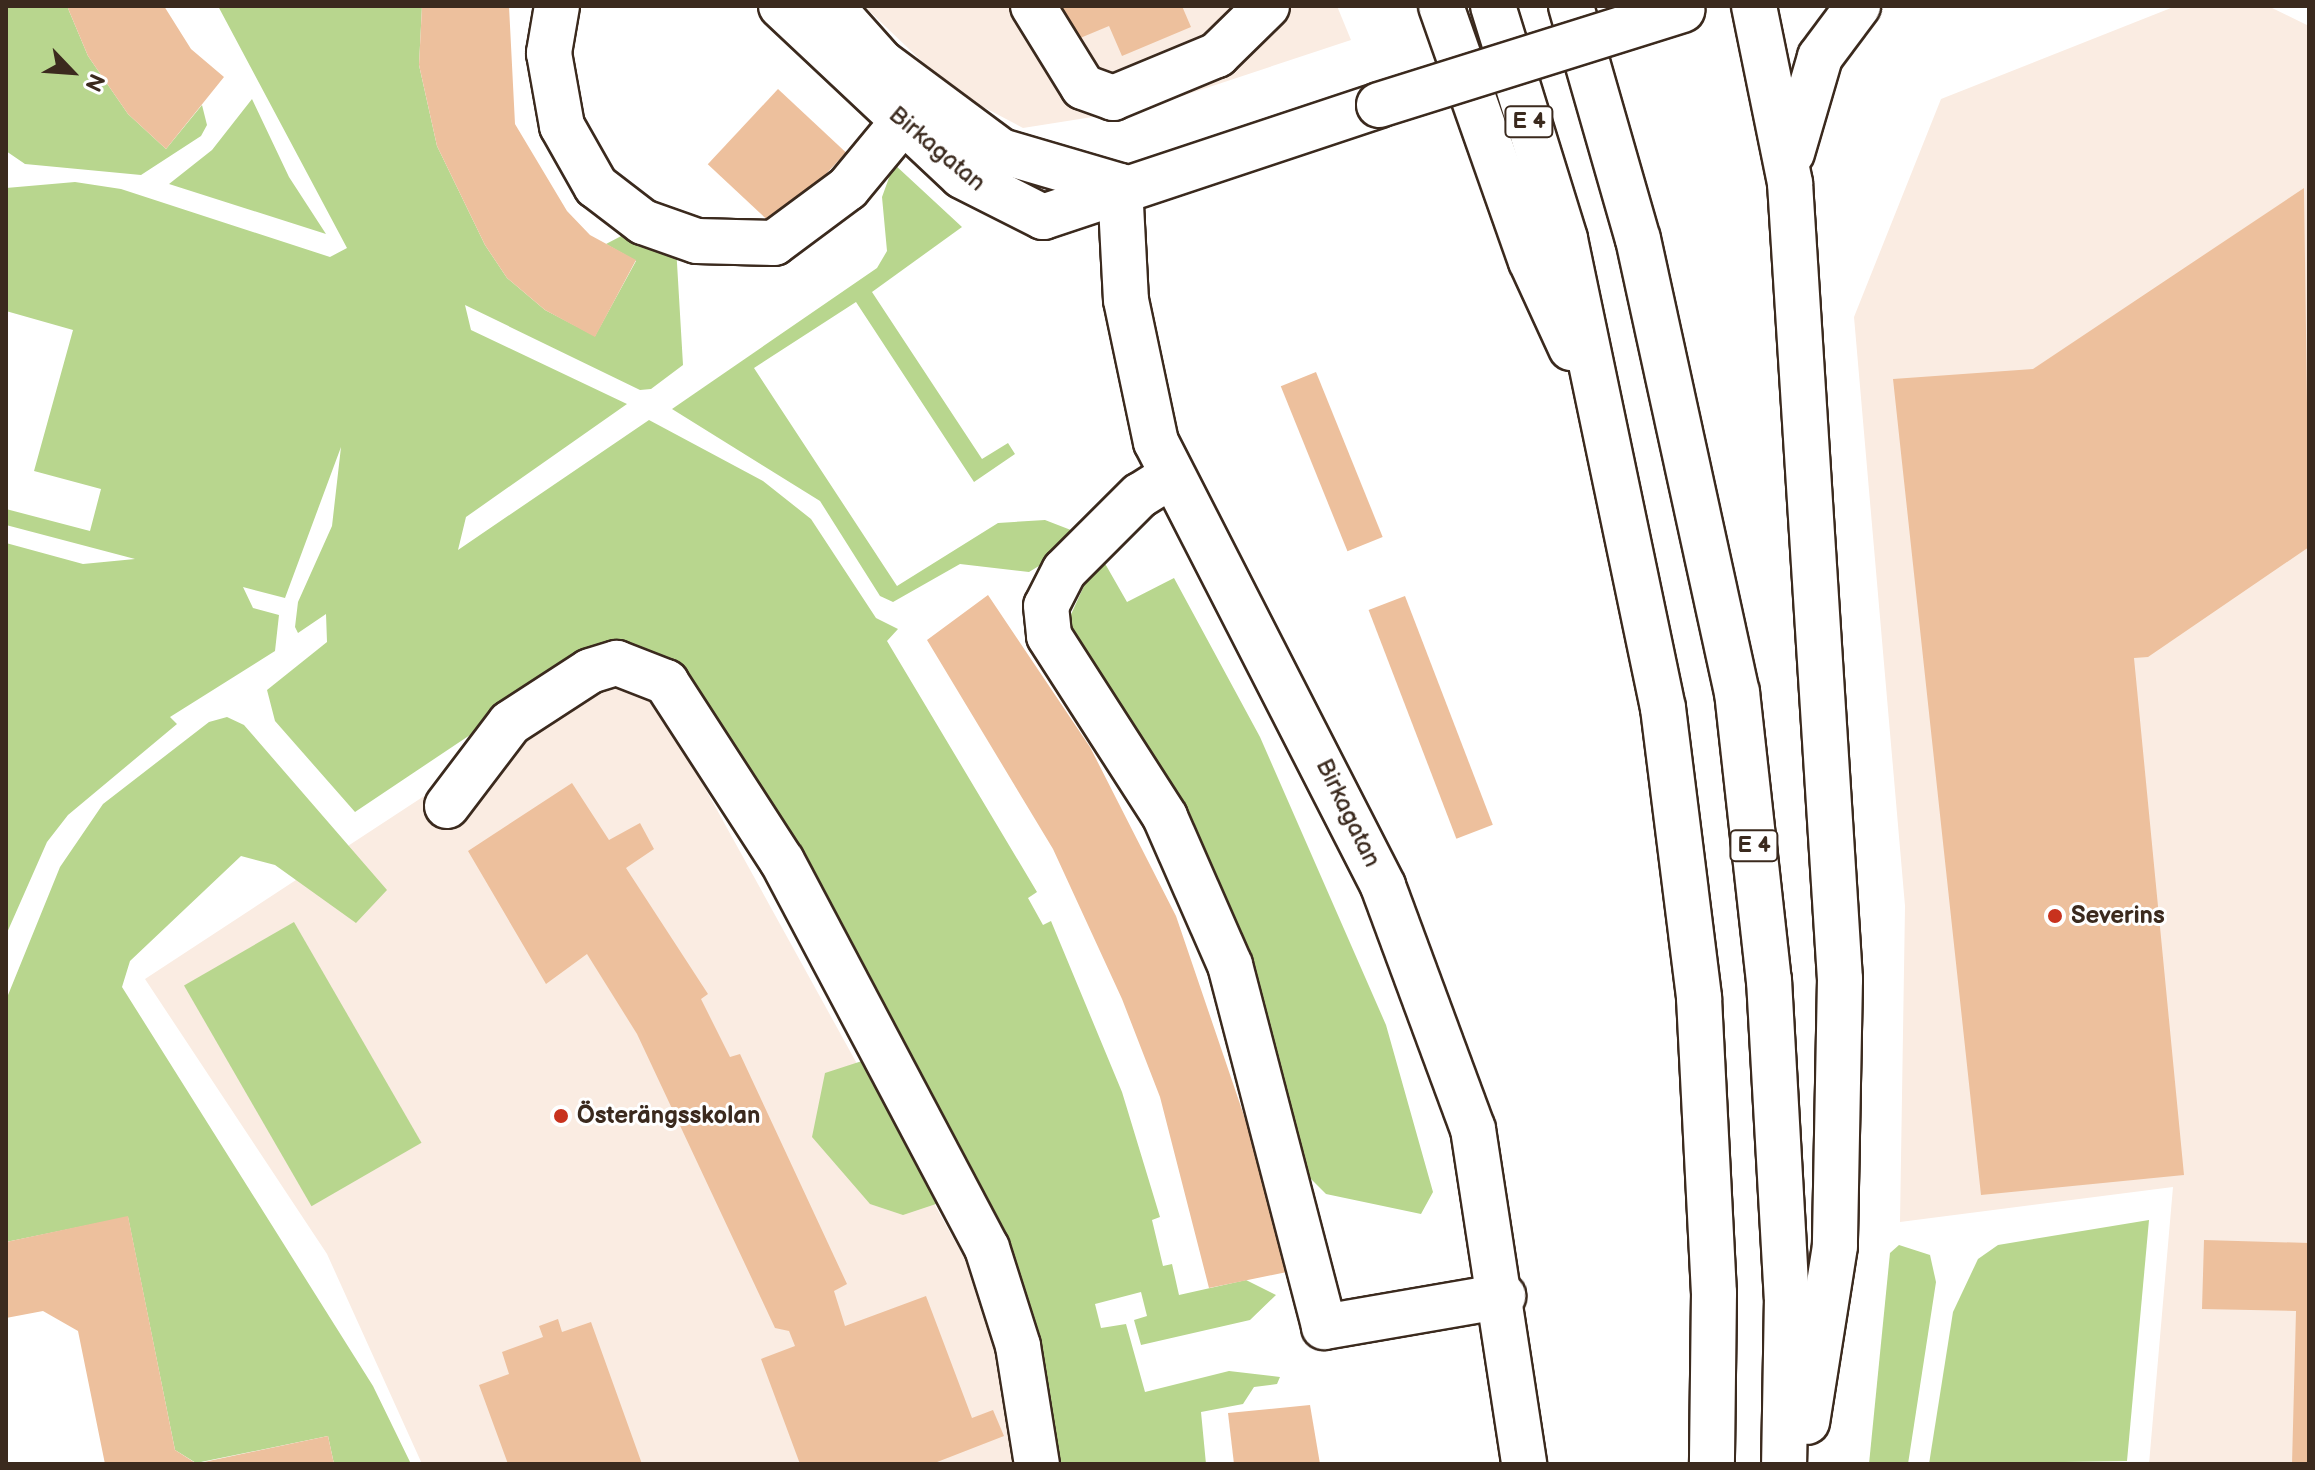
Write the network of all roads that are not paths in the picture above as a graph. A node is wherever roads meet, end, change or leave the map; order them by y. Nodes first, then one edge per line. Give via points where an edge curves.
1 (557, 6) edge
2 (781, 6) edge
3 (831, 6) edge
4 (1033, 6) edge
5 (1267, 6) edge
6 (1441, 6) edge
7 (1493, 6) edge
8 (1571, 6) edge
9 (1754, 6) edge
10 (1858, 6) edge
11 (1689, 8) edge
12 (913, 109) junction
13 (1790, 183) junction
14 (1120, 186) junction
15 (1611, 438) junction
16 (1171, 476) junction
17 (447, 806) dead end
18 (1503, 1296) junction
19 (1037, 1464) edge
20 (1524, 1464) edge
21 (1712, 1464) edge
22 (1784, 1464) edge
23 (1800, 1464) edge

1 - 12 main road via 549,53 562,126 596,186 657,227 697,241 774,243 848,188
2 - 12 main road, Birkagatan
3 - 12 main road, Birkagatan
4 - 5 main road via 1083,87 1113,98 1217,55
6 - 15 main road via 1531,261
7 - 15 main road, E 4 via 1565,239
8 - 22 main road, E 4 via 1638,239 1737,692 1769,980 1787,1297
9 - 13 main road
10 - 13 main road via 1820,57 1806,91
11 - 14 main road, bridge
12 - 14 main road, Birkagatan via 1001,151
13 - 23 main road via 1840,979 1835,1246
14 - 16 main road, Birkagatan via 1143,406
15 - 21 main road, E 4 via 1663,708 1699,998 1714,1293
16 - 18 main road, Birkagatan via 1305,724 1383,886 1473,1129
16 - 18 main road via 1140,495 1064,571 1046,606 1049,636 1165,817 1230,965 1324,1327
17 - 19 main road via 510,723 590,671 617,663 666,682 782,861 987,1248 1018,1346
18 - 20 main road, Birkagatan

